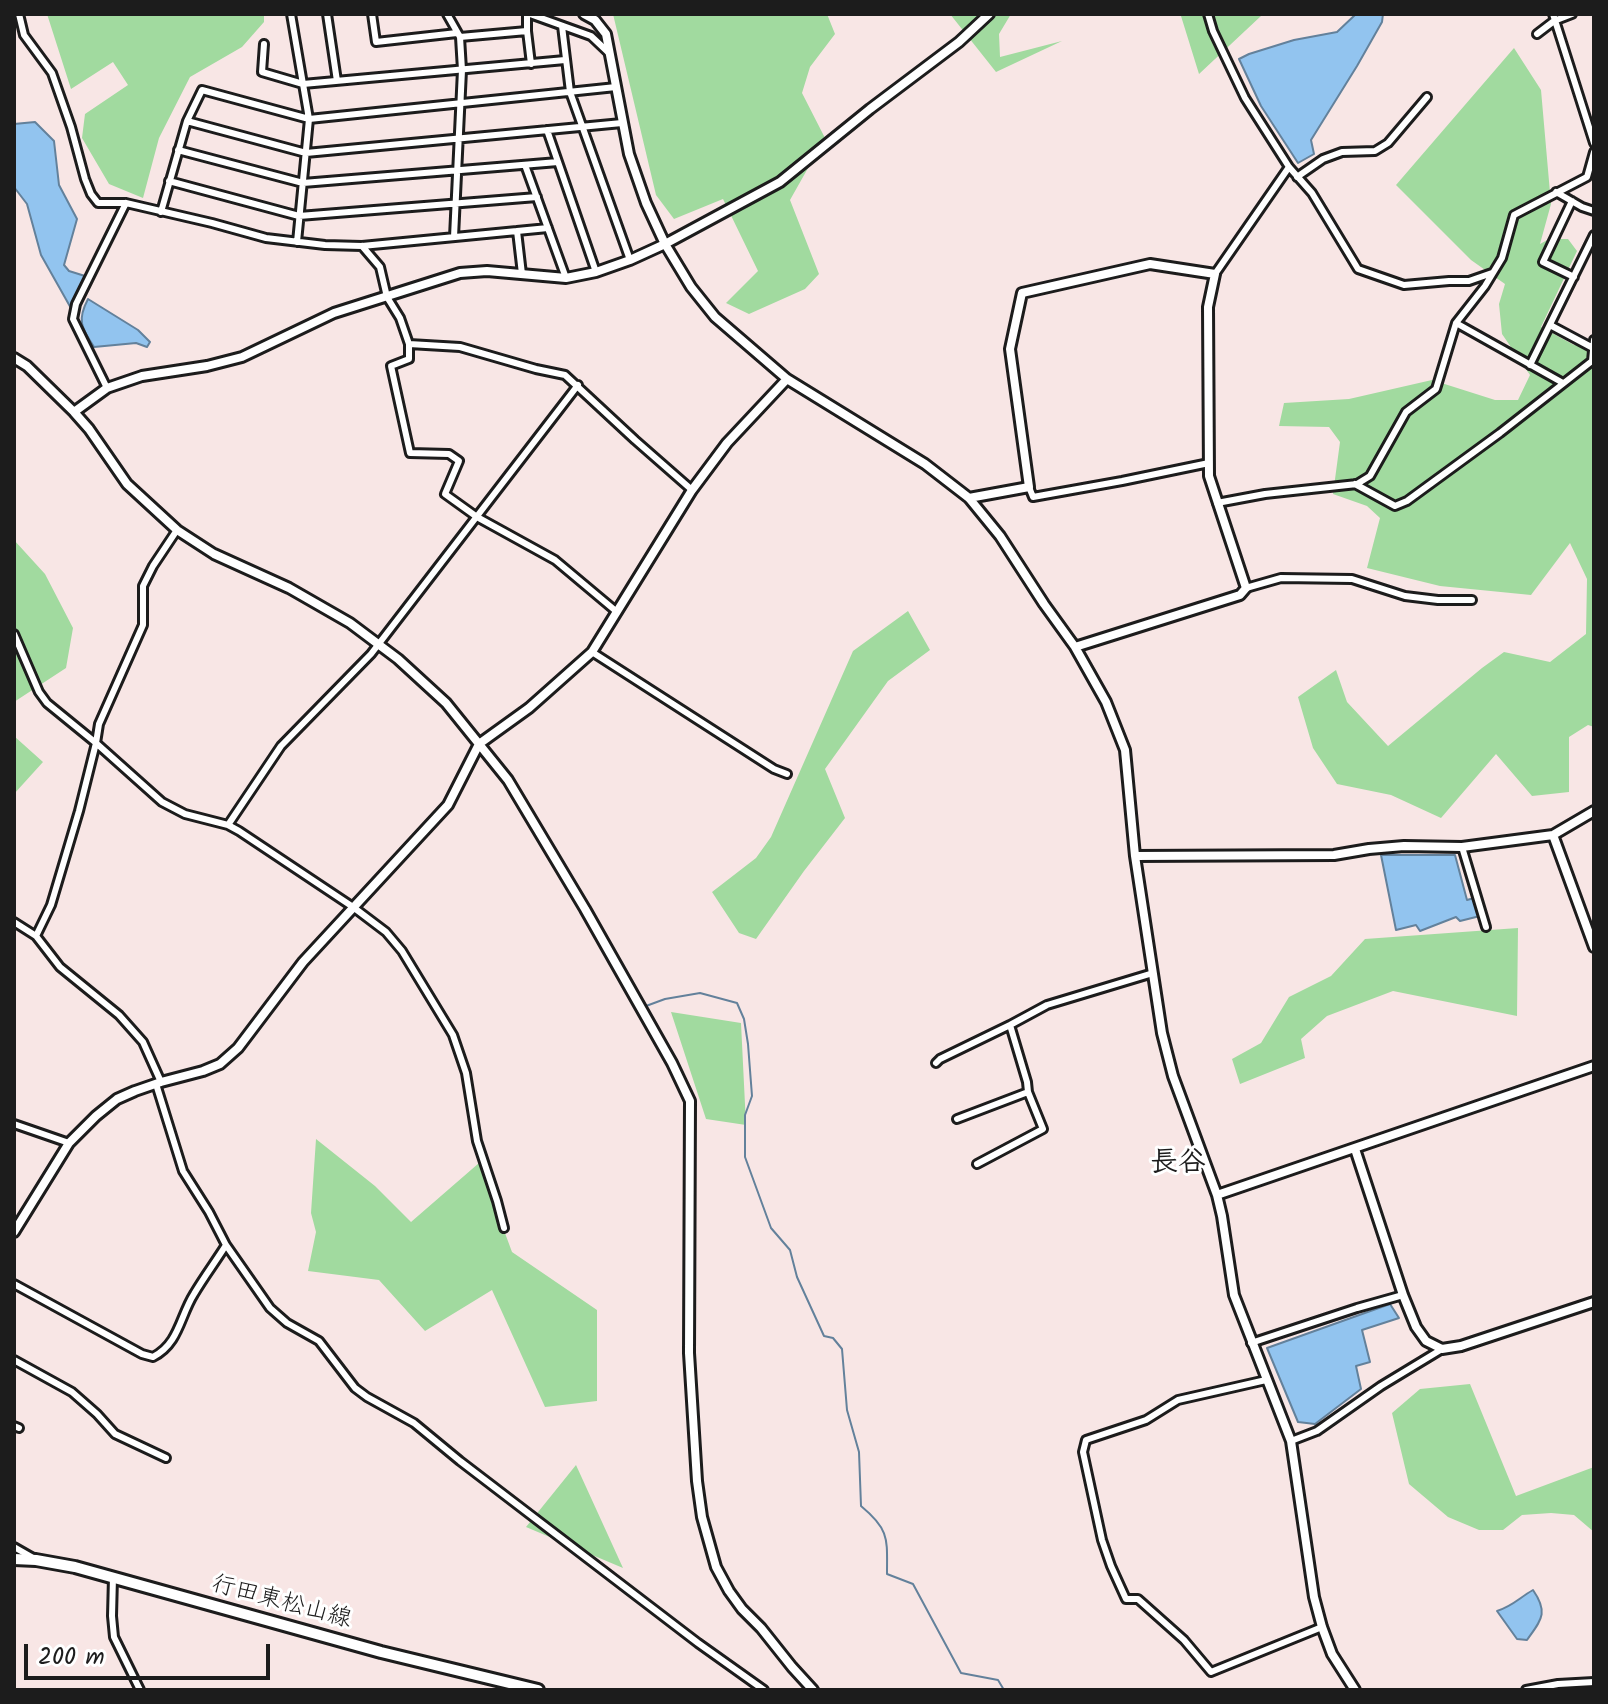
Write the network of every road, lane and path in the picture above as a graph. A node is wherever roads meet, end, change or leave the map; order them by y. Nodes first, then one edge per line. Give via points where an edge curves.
1 (19, 14) edge
2 (291, 14) edge
3 (327, 14) edge
4 (372, 14) edge
5 (447, 14) edge
6 (529, 14) edge
7 (584, 14) edge
8 (989, 14) edge
9 (1208, 14) edge
10 (1572, 14) edge
11 (1554, 18) edge
12 (562, 26) junction
13 (527, 31) junction
14 (1537, 34) dead end
15 (458, 35) junction
16 (264, 44) dead end
17 (610, 54) junction
18 (565, 60) junction
19 (531, 64) junction
20 (462, 70) junction
21 (337, 81) junction
22 (303, 84) junction
23 (616, 87) junction
24 (570, 92) junction
25 (1427, 97) dead end
26 (460, 103) junction
27 (309, 119) junction
28 (187, 121) junction
29 (622, 123) junction
30 (582, 127) junction
31 (547, 130) junction
32 (459, 138) junction
33 (1594, 143) edge
34 (178, 150) junction
35 (1594, 152) edge
36 (306, 153) junction
37 (558, 162) junction
38 (525, 165) junction
39 (1289, 167) junction
40 (458, 170) junction
41 (1297, 177) junction
42 (169, 181) junction
43 (303, 183) junction
44 (1556, 192) junction
45 (537, 197) junction
46 (1572, 201) junction
47 (126, 203) junction
48 (456, 203) junction
49 (1594, 211) edge
50 (161, 212) junction
51 (299, 216) junction
52 (548, 228) junction
53 (517, 231) junction
54 (1594, 235) edge
55 (454, 237) junction
56 (297, 242) junction
57 (665, 244) junction
58 (362, 246) junction
59 (630, 260) junction
60 (596, 272) junction
61 (1493, 272) junction
62 (522, 274) junction
63 (1215, 274) junction
64 (1574, 277) junction
65 (566, 278) junction
66 (387, 297) junction
67 (1456, 323) junction
68 (1550, 325) junction
69 (1594, 340) edge
70 (409, 344) junction
71 (1593, 348) edge
72 (14, 358) edge
73 (1530, 365) junction
74 (787, 379) junction
75 (1563, 383) junction
76 (578, 385) junction
77 (107, 388) junction
78 (74, 412) junction
79 (1209, 463) junction
80 (1355, 484) junction
81 (1029, 487) junction
82 (692, 490) junction
83 (969, 498) junction
84 (1217, 503) junction
85 (477, 517) junction
86 (177, 530) junction
87 (1246, 588) junction
88 (1472, 600) dead end
89 (617, 612) junction
90 (14, 634) edge
91 (379, 644) junction
92 (1075, 647) junction
93 (592, 652) junction
94 (96, 743) junction
95 (479, 744) junction
96 (787, 774) dead end
97 (1594, 811) edge
98 (228, 825) junction
99 (1553, 835) junction
100 (1462, 847) junction
101 (1135, 856) junction
102 (353, 907) junction
103 (14, 922) edge
104 (1486, 927) dead end
105 (36, 936) junction
106 (1594, 947) edge
107 (1153, 973) junction
108 (1010, 1025) junction
109 (936, 1063) dead end
110 (1594, 1066) edge
111 (158, 1083) junction
112 (1028, 1092) junction
113 (957, 1119) dead end
114 (14, 1124) edge
115 (69, 1143) junction
116 (1355, 1149) junction
117 (977, 1164) dead end
118 (1217, 1195) junction
119 (504, 1228) dead end
120 (14, 1232) edge
121 (226, 1245) junction
122 (14, 1284) edge
123 (1403, 1295) junction
124 (1594, 1302) edge
125 (1251, 1343) junction
126 (1442, 1349) junction
127 (14, 1360) edge
128 (1266, 1380) junction
129 (1291, 1441) junction
130 (166, 1458) dead end
131 (14, 1547) edge
132 (14, 1559) edge
133 (36, 1560) junction
134 (113, 1577) junction
135 (1322, 1627) junction
136 (1594, 1682) edge
137 (1558, 1687) edge
138 (140, 1690) edge
139 (538, 1690) edge
140 (764, 1690) edge
141 (813, 1690) edge
142 (1355, 1690) edge
143 (1526, 1690) edge

1 - 47 street via 24,35 52,73 91,194 98,203
2 - 22 street
3 - 21 street
4 - 15 street via 376,42
5 - 15 street
6 - 12 street
6 - 13 street
7 - 17 street via 606,34
8 - 57 street via 780,182
9 - 39 street via 1245,98
10 - 11 street
11 - 14 street
11 - 33 street
12 - 17 street via 591,36
12 - 18 street
13 - 15 street
13 - 19 street
15 - 20 street
16 - 22 street via 262,72
17 - 23 street
18 - 19 street
18 - 24 street
19 - 20 street
20 - 21 street
20 - 26 street
21 - 22 street
22 - 27 street
23 - 24 street
23 - 29 street
24 - 26 street
24 - 30 street
25 - 41 street via 1375,151 1342,152
26 - 27 street
26 - 32 street
27 - 28 street via 202,90
27 - 36 street
28 - 34 street
28 - 36 street
29 - 30 street
29 - 57 street via 641,191
30 - 31 street
30 - 59 street
31 - 32 street
31 - 37 street
32 - 36 street
32 - 40 street
34 - 42 street
34 - 43 street
35 - 44 street via 1587,177
36 - 43 street
37 - 38 street
37 - 60 street
38 - 40 street
38 - 45 street
39 - 41 street
39 - 63 street
40 - 43 street
40 - 48 street
41 - 61 street via 1358,269 1404,285 1469,281
42 - 50 street
42 - 51 street
43 - 51 street
44 - 46 street
44 - 61 street via 1514,215
45 - 48 street
45 - 52 street
46 - 49 street
46 - 64 street via 1543,262
47 - 50 street
47 - 77 street via 73,319
48 - 51 street
48 - 55 street
50 - 56 street
51 - 56 street
52 - 53 street
52 - 65 street
53 - 55 street
53 - 62 street
54 - 64 street
55 - 58 street
56 - 58 street
57 - 59 street
57 - 74 street via 715,317
58 - 66 street via 380,267
59 - 60 street
60 - 65 street
61 - 67 street
62 - 65 street
62 - 66 street via 460,273
63 - 79 street via 1208,307
63 - 81 street via 1150,264 1022,293 1010,349
64 - 68 street
66 - 70 street
66 - 77 street via 334,313 242,357
67 - 73 street
67 - 80 street via 1436,389 1406,412 1370,476
68 - 71 street
68 - 73 street
69 - 71 street
70 - 76 street via 460,347 565,375
70 - 85 street via 409,359 391,366 410,453 449,454 459,461 445,494
71 - 75 street via 1592,361
72 - 78 street
73 - 75 street
74 - 82 street
74 - 83 street via 925,464
75 - 80 street via 1407,501 1395,506
76 - 82 street
76 - 85 street
77 - 78 street
78 - 86 street via 127,484
79 - 81 street via 1033,497
79 - 84 street
80 - 84 street
81 - 83 street
82 - 89 street
83 - 92 street
84 - 87 street
85 - 89 street via 555,560
85 - 91 street
86 - 91 street via 214,554 327,608
86 - 94 street via 143,586 143,625 99,724
87 - 88 street via 1281,578 1352,579 1405,596
87 - 92 street via 1240,595
89 - 93 street
90 - 94 street via 47,703
91 - 95 street via 446,703
91 - 98 street via 281,746
92 - 101 street via 1123,741
93 - 95 street
93 - 96 street
94 - 98 street via 162,802
94 - 105 street via 51,905
95 - 102 street via 448,805
95 - 141 street via 534,822 690,1101 689,1353 702,1517 729,1591
97 - 99 street
98 - 102 street
99 - 100 street
99 - 106 street
100 - 101 street via 1404,846 1334,855
100 - 104 street
101 - 107 street
102 - 111 street via 238,1048 220,1064
102 - 119 street via 402,951 453,1035
103 - 105 street
105 - 111 street via 60,967 143,1042
107 - 108 street via 1047,1005
107 - 118 street via 1173,1076
108 - 109 street
108 - 112 street
110 - 116 street
111 - 115 street via 117,1099
111 - 121 street via 183,1171
112 - 113 street
112 - 117 street via 1043,1129
114 - 115 street
115 - 120 street
116 - 118 street
116 - 123 street
118 - 125 street via 1234,1295
121 - 122 street via 193,1296 173,1341 153,1357
121 - 140 street via 270,1308 319,1341 355,1388 414,1423
123 - 125 street
123 - 126 street via 1426,1341
124 - 126 street
125 - 128 street
126 - 129 street via 1317,1431
127 - 130 street via 72,1392 115,1434
128 - 129 street
128 - 135 street via 1178,1400 1146,1420 1086,1440 1083,1452 1102,1540 1126,1599 1138,1599 1211,1672
129 - 135 street
131 - 133 street
132 - 133 main road, 行田東松山線
133 - 134 main road, 行田東松山線
134 - 138 street via 114,1637
134 - 139 main road, 行田東松山線
135 - 142 street
136 - 137 street
137 - 143 street

